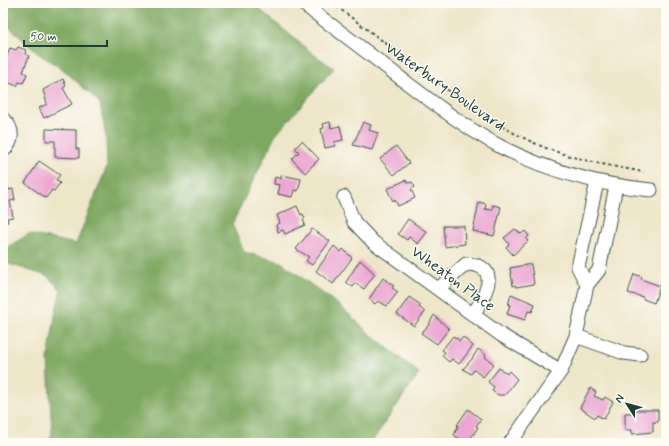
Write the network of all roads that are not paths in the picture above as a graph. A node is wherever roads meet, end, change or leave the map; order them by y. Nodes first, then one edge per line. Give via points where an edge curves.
1 (302, 3) edge
2 (3, 119) edge
3 (3, 151) edge
4 (597, 182) junction
5 (616, 186) junction
6 (651, 190) dead end
7 (344, 197) dead end
8 (587, 286) junction
9 (438, 290) junction
10 (473, 315) junction
11 (576, 336) junction
12 (640, 355) dead end
13 (561, 371) junction
14 (510, 443) edge

1 - 4 street, Waterbury Boulevard via 473,131 521,156
2 - 3 street via 9,125 12,137
4 - 5 street, Waterbury Boulevard
4 - 8 street via 578,267
5 - 6 street, Waterbury Boulevard
5 - 8 street via 599,270
7 - 9 street, Wheaton Place via 354,222 373,242
8 - 11 street
9 - 10 street, Wheaton Place
9 - 10 street via 466,264 481,267 489,280 488,288
10 - 13 street, Wheaton Place
11 - 12 street via 624,353
11 - 13 street
13 - 14 street

